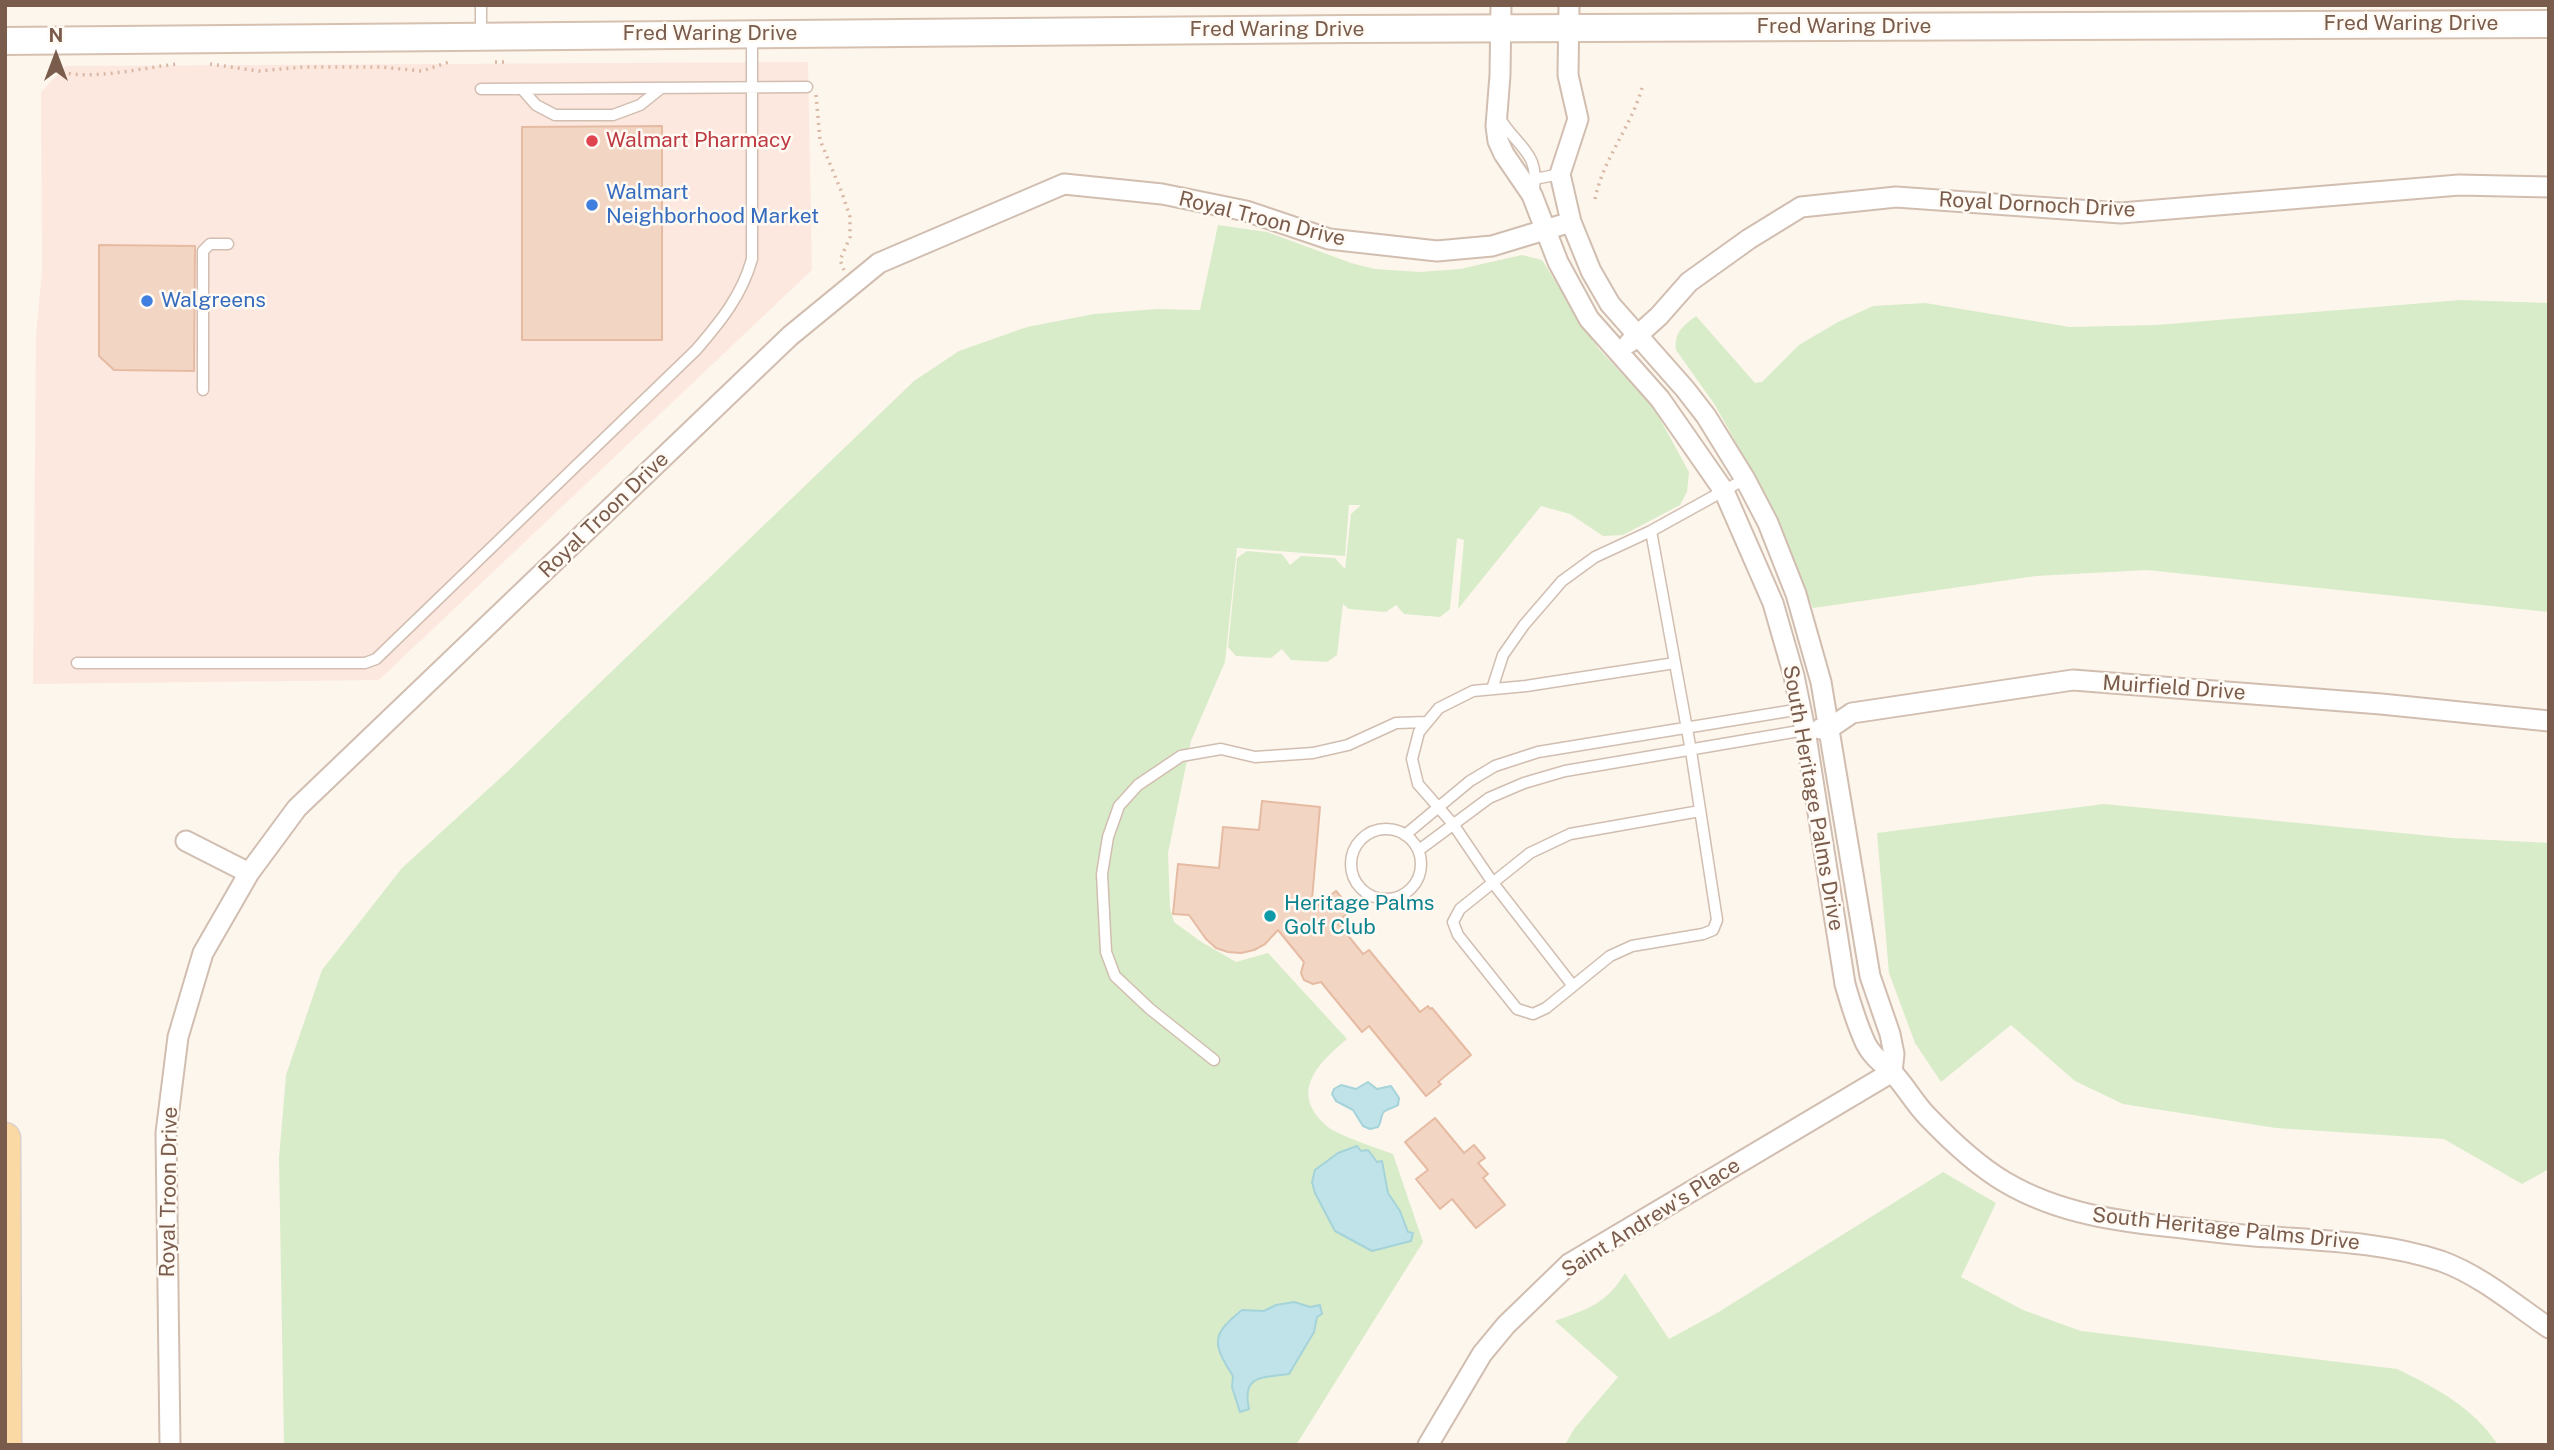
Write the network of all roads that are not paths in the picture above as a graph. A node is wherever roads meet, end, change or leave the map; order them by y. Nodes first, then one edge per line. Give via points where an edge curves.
1 (481, 5) edge
2 (1501, 17) edge
3 (1568, 17) edge
4 (2549, 24) edge
5 (752, 34) junction
6 (481, 36) junction
7 (5, 41) edge
8 (807, 88) road end
9 (481, 89) dead end
10 (522, 89) junction
11 (660, 89) junction
12 (752, 89) junction
13 (1560, 174) junction
14 (1530, 185) junction
15 (2549, 187) edge
16 (1571, 222) junction
17 (1544, 230) junction
18 (228, 244) dead end
19 (1638, 335) junction
20 (1618, 352) junction
21 (203, 390) dead end
22 (1745, 479) junction
23 (1724, 491) junction
24 (1651, 531) junction
25 (77, 663) dead end
26 (1675, 663) junction
27 (1492, 690) junction
28 (1801, 709) junction
29 (1828, 719) junction
30 (2549, 721) edge
31 (1427, 722) junction
32 (1686, 728) junction
33 (1805, 730) junction
34 (1691, 751) junction
35 (1438, 807) junction
36 (1700, 811) junction
37 (1453, 824) junction
38 (1405, 835) junction
39 (186, 841) dead end
40 (1419, 850) junction
41 (249, 873) junction
42 (1493, 883) junction
43 (1573, 986) junction
44 (1214, 1060) dead end
45 (1892, 1072) junction
46 (5, 1138) edge
47 (2549, 1328) edge
48 (6, 1445) edge
49 (170, 1445) edge
50 (1428, 1445) edge

1 - 6 lane
2 - 3 main road, Fred Waring Drive
2 - 5 main road, Fred Waring Drive
2 - 14 street, South Heritage Palms Drive via 1498,141
3 - 4 main road, Fred Waring Drive
3 - 13 street via 1568,75 1578,119
5 - 6 main road, Fred Waring Drive
5 - 12 lane
6 - 7 main road, Fred Waring Drive
8 - 12 lane
9 - 10 lane
10 - 11 lane
10 - 11 lane via 536,105 555,115 613,115 640,105
11 - 12 lane
12 - 25 lane via 752,259 745,284 723,319 376,659 365,663
13 - 14 lane
13 - 16 street, South Heritage Palms Drive
14 - 17 street, South Heritage Palms Drive
15 - 19 street, Royal Dornoch Drive via 2459,184 2121,213 1896,197 1801,208 1689,282
16 - 17 street, Royal Troon Drive
16 - 19 street, South Heritage Palms Drive via 1600,288
17 - 20 street, South Heritage Palms Drive via 1576,299
17 - 41 street, Royal Troon Drive via 1492,246 1437,251 1329,239 1246,211 1162,194 1064,184 878,263 790,337 297,808
18 - 21 lane via 210,244 203,251
19 - 20 street, Royal Dornoch Drive
19 - 22 street, South Heritage Palms Drive via 1706,416
20 - 23 street, South Heritage Palms Drive via 1660,399
22 - 23 lane
22 - 29 street, South Heritage Palms Drive via 1797,594
23 - 24 lane
23 - 28 street, South Heritage Palms Drive via 1773,603
24 - 26 lane
24 - 27 lane via 1595,558 1562,581 1503,654
26 - 27 lane
26 - 32 lane
27 - 31 lane via 1474,691 1439,708
28 - 29 street
28 - 32 lane
28 - 33 street, South Heritage Palms Drive
29 - 30 street, Muirfield Drive via 2073,680
29 - 33 street
29 - 45 street, South Heritage Palms Drive via 1870,976 1894,1054
31 - 35 lane via 1419,732 1412,759 1418,783
31 - 44 lane via 1396,723 1348,745 1313,753 1255,757 1221,749 1181,756 1138,785 1119,806 1102,874 1106,952 1115,976
32 - 34 lane
32 - 35 lane via 1538,752 1487,771
33 - 34 lane
33 - 45 street, South Heritage Palms Drive via 1845,984 1867,1046
34 - 36 lane
34 - 37 lane via 1564,771 1524,783 1489,798
35 - 37 lane
35 - 38 lane
36 - 42 lane via 1570,834 1530,853
36 - 43 lane via 1717,920 1713,930 1632,946 1609,956
37 - 40 lane
37 - 42 lane
38 - 40 lane
38 - 40 lane via 1382,829 1361,839 1354,849 1351,872 1363,891 1384,899 1405,893 1419,875
39 - 41 street
41 - 49 street, Royal Troon Drive via 203,953 178,1037 166,1133
42 - 43 lane
42 - 43 lane via 1460,909 1453,922 1458,935 1517,1009 1534,1014
45 - 47 street, South Heritage Palms Drive via 1920,1108 1977,1163 2040,1200 2134,1223 2394,1249 2466,1271
45 - 50 street, Saint Andrew's Place via 1569,1264 1482,1354
46 - 48 main road

